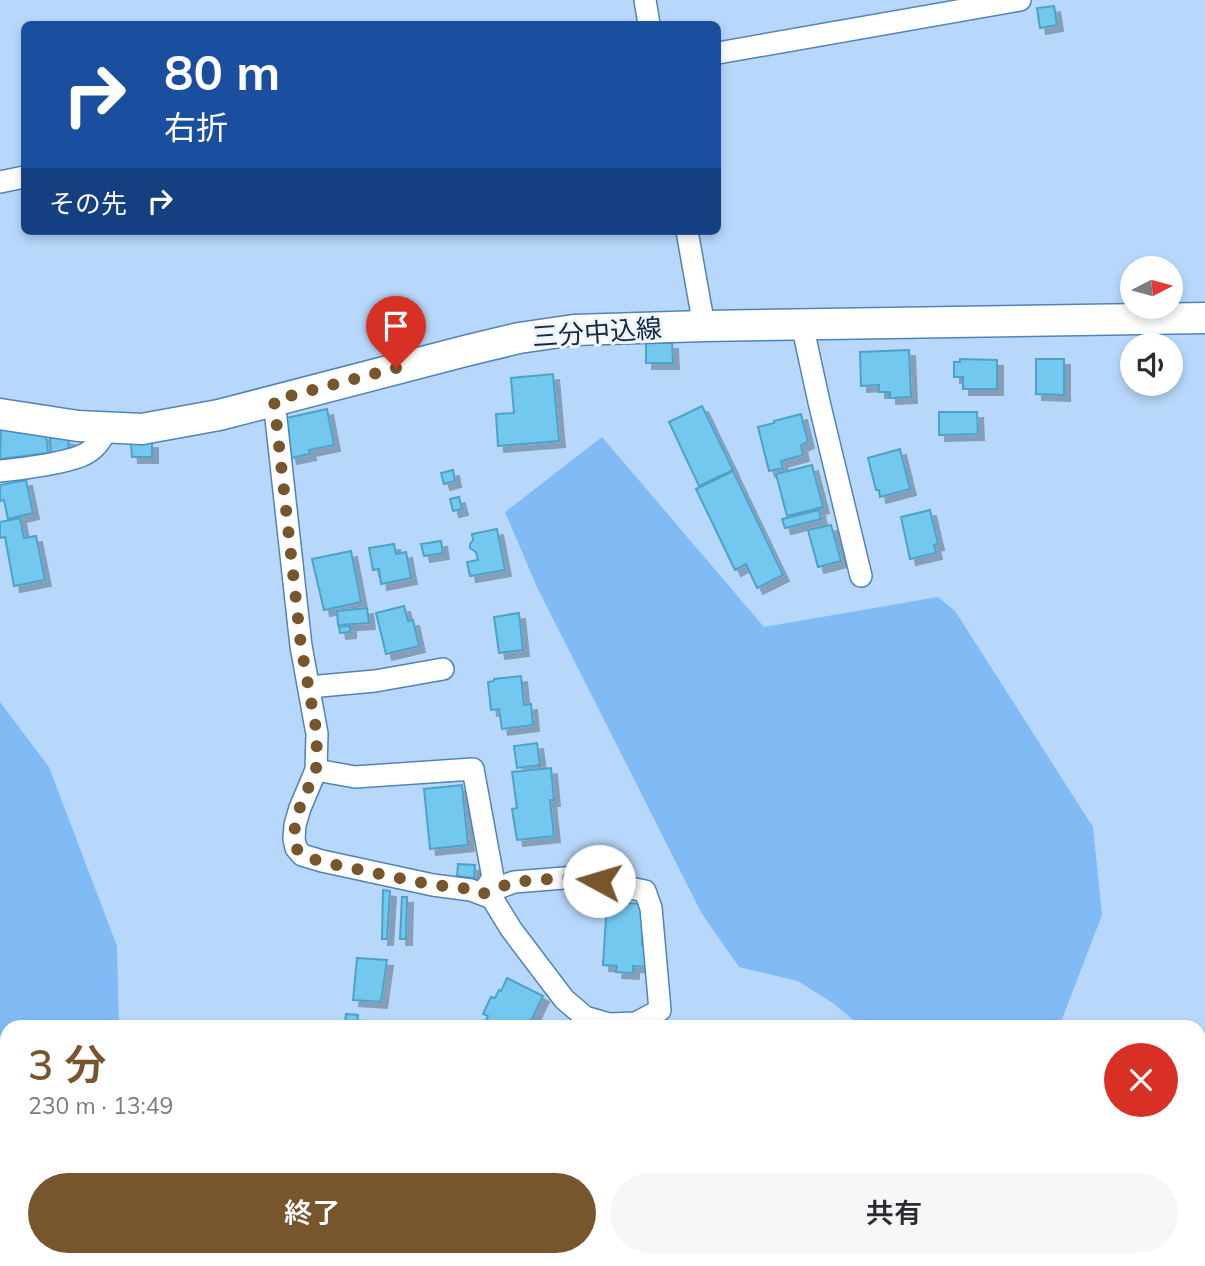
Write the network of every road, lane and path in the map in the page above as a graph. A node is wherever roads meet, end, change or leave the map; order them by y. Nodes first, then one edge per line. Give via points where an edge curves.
1 (645, 0) edge
2 (1020, 0) edge
3 (648, 21) edge
4 (721, 52) edge
5 (21, 178) edge
6 (0, 182) edge
7 (688, 235) edge
8 (1205, 318) edge
9 (802, 324) junction
10 (705, 326) junction
11 (274, 400) junction
12 (0, 414) edge
13 (108, 428) junction
14 (0, 471) edge
15 (861, 576) dead end
16 (443, 669) dead end
17 (309, 687) junction
18 (316, 770) junction
19 (482, 894) junction
20 (595, 1020) edge
21 (642, 1020) edge

1 - 3 street
2 - 4 street
5 - 6 street
7 - 10 street
8 - 9 main road, 三分中込線
9 - 10 main road, 三分中込線
9 - 15 street
10 - 11 main road, 三分中込線 via 574,330 519,338
11 - 13 main road, 三分中込線 via 172,424
11 - 17 street
12 - 13 main road, 三分中込線
13 - 14 street via 99,442 72,459
16 - 17 street
17 - 18 street via 317,734
18 - 19 street via 295,825 296,848 302,855
18 - 19 street via 355,777 473,769 493,877
19 - 20 street via 492,898 564,999
19 - 21 street via 514,882 576,877 645,891 660,1010

